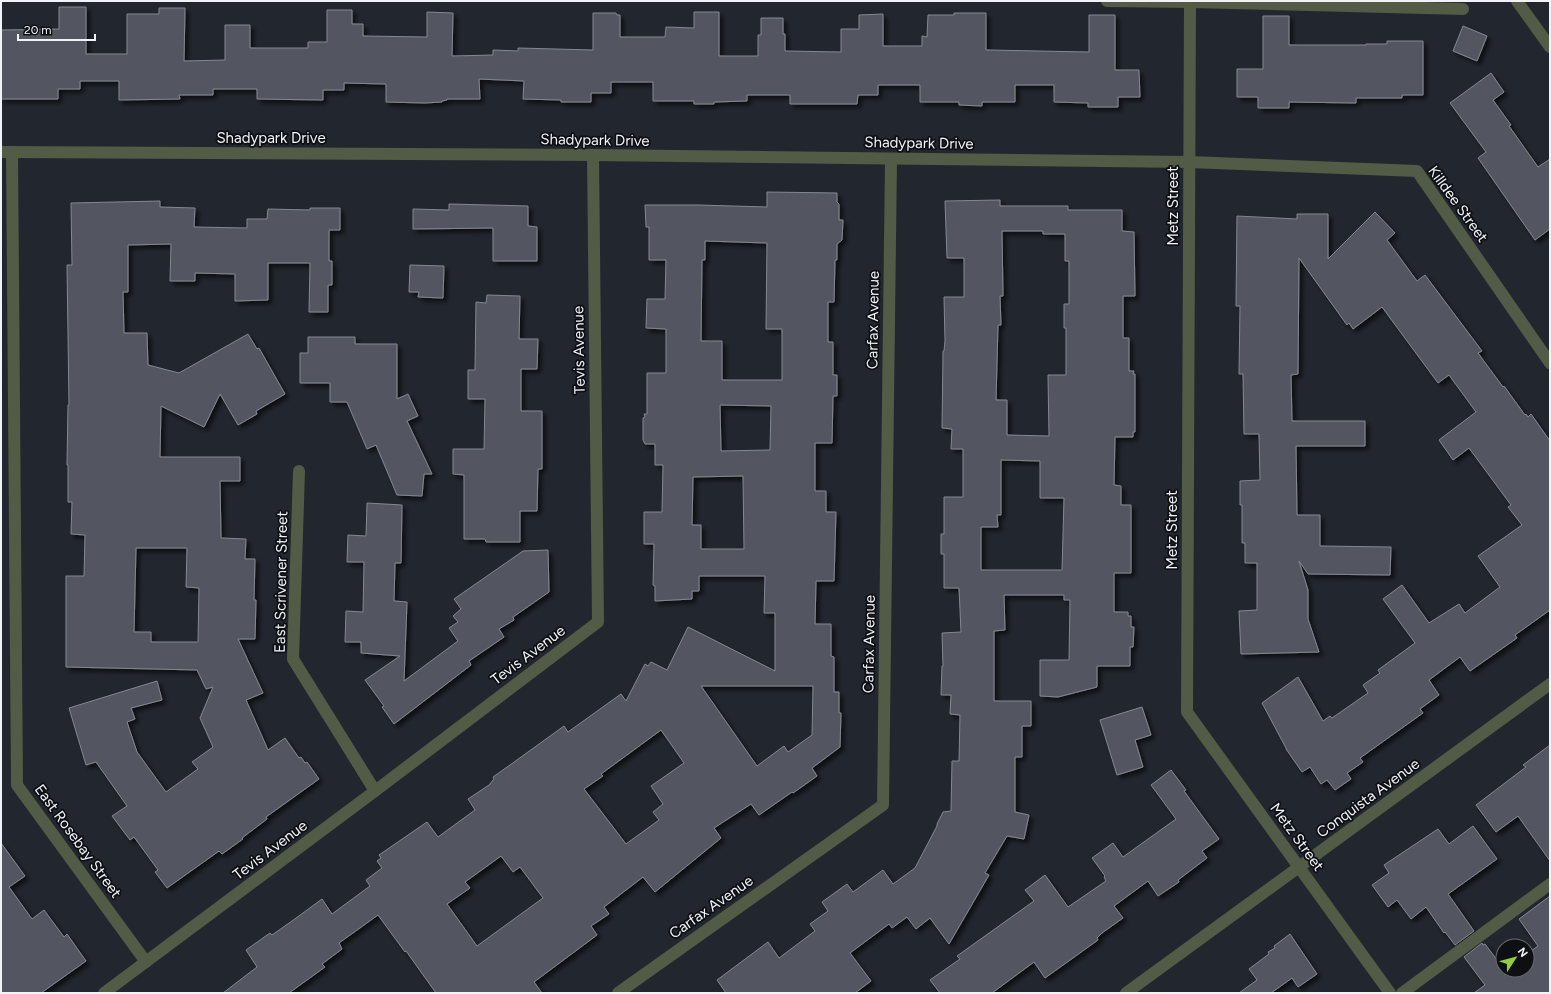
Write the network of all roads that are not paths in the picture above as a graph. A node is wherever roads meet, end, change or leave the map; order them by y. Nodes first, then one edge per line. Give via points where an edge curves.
1 (1106, 1) edge
2 (1190, 1) edge
3 (1517, 1) edge
4 (1464, 9) dead end
5 (1550, 47) edge
6 (6, 152) edge
7 (592, 155) junction
8 (891, 159) junction
9 (1189, 162) junction
10 (1550, 362) edge
11 (299, 471) dead end
12 (1550, 684) edge
13 (375, 791) junction
14 (1300, 868) junction
15 (1550, 884) edge
16 (146, 962) junction
17 (104, 993) edge
18 (618, 993) edge
19 (1126, 993) edge
20 (1390, 993) edge
21 (1402, 993) edge

1 - 2 street
2 - 4 street
2 - 9 street, Metz Street
3 - 5 street
6 - 7 street, Shadypark Drive
6 - 16 street, East Rosebay Street via 17,785
7 - 8 street, Shadypark Drive
7 - 13 street, Tevis Avenue via 598,622
8 - 9 street, Shadypark Drive
8 - 18 street, Carfax Avenue via 883,805
9 - 10 street, Killdee Street via 1417,172
9 - 14 street, Metz Street via 1187,712
11 - 13 street, East Scrivener Street via 294,658
12 - 14 street, Conquista Avenue
13 - 16 street, Tevis Avenue
14 - 19 street, Conquista Avenue
14 - 20 street, Metz Street
15 - 21 street
16 - 17 street, Tevis Avenue

